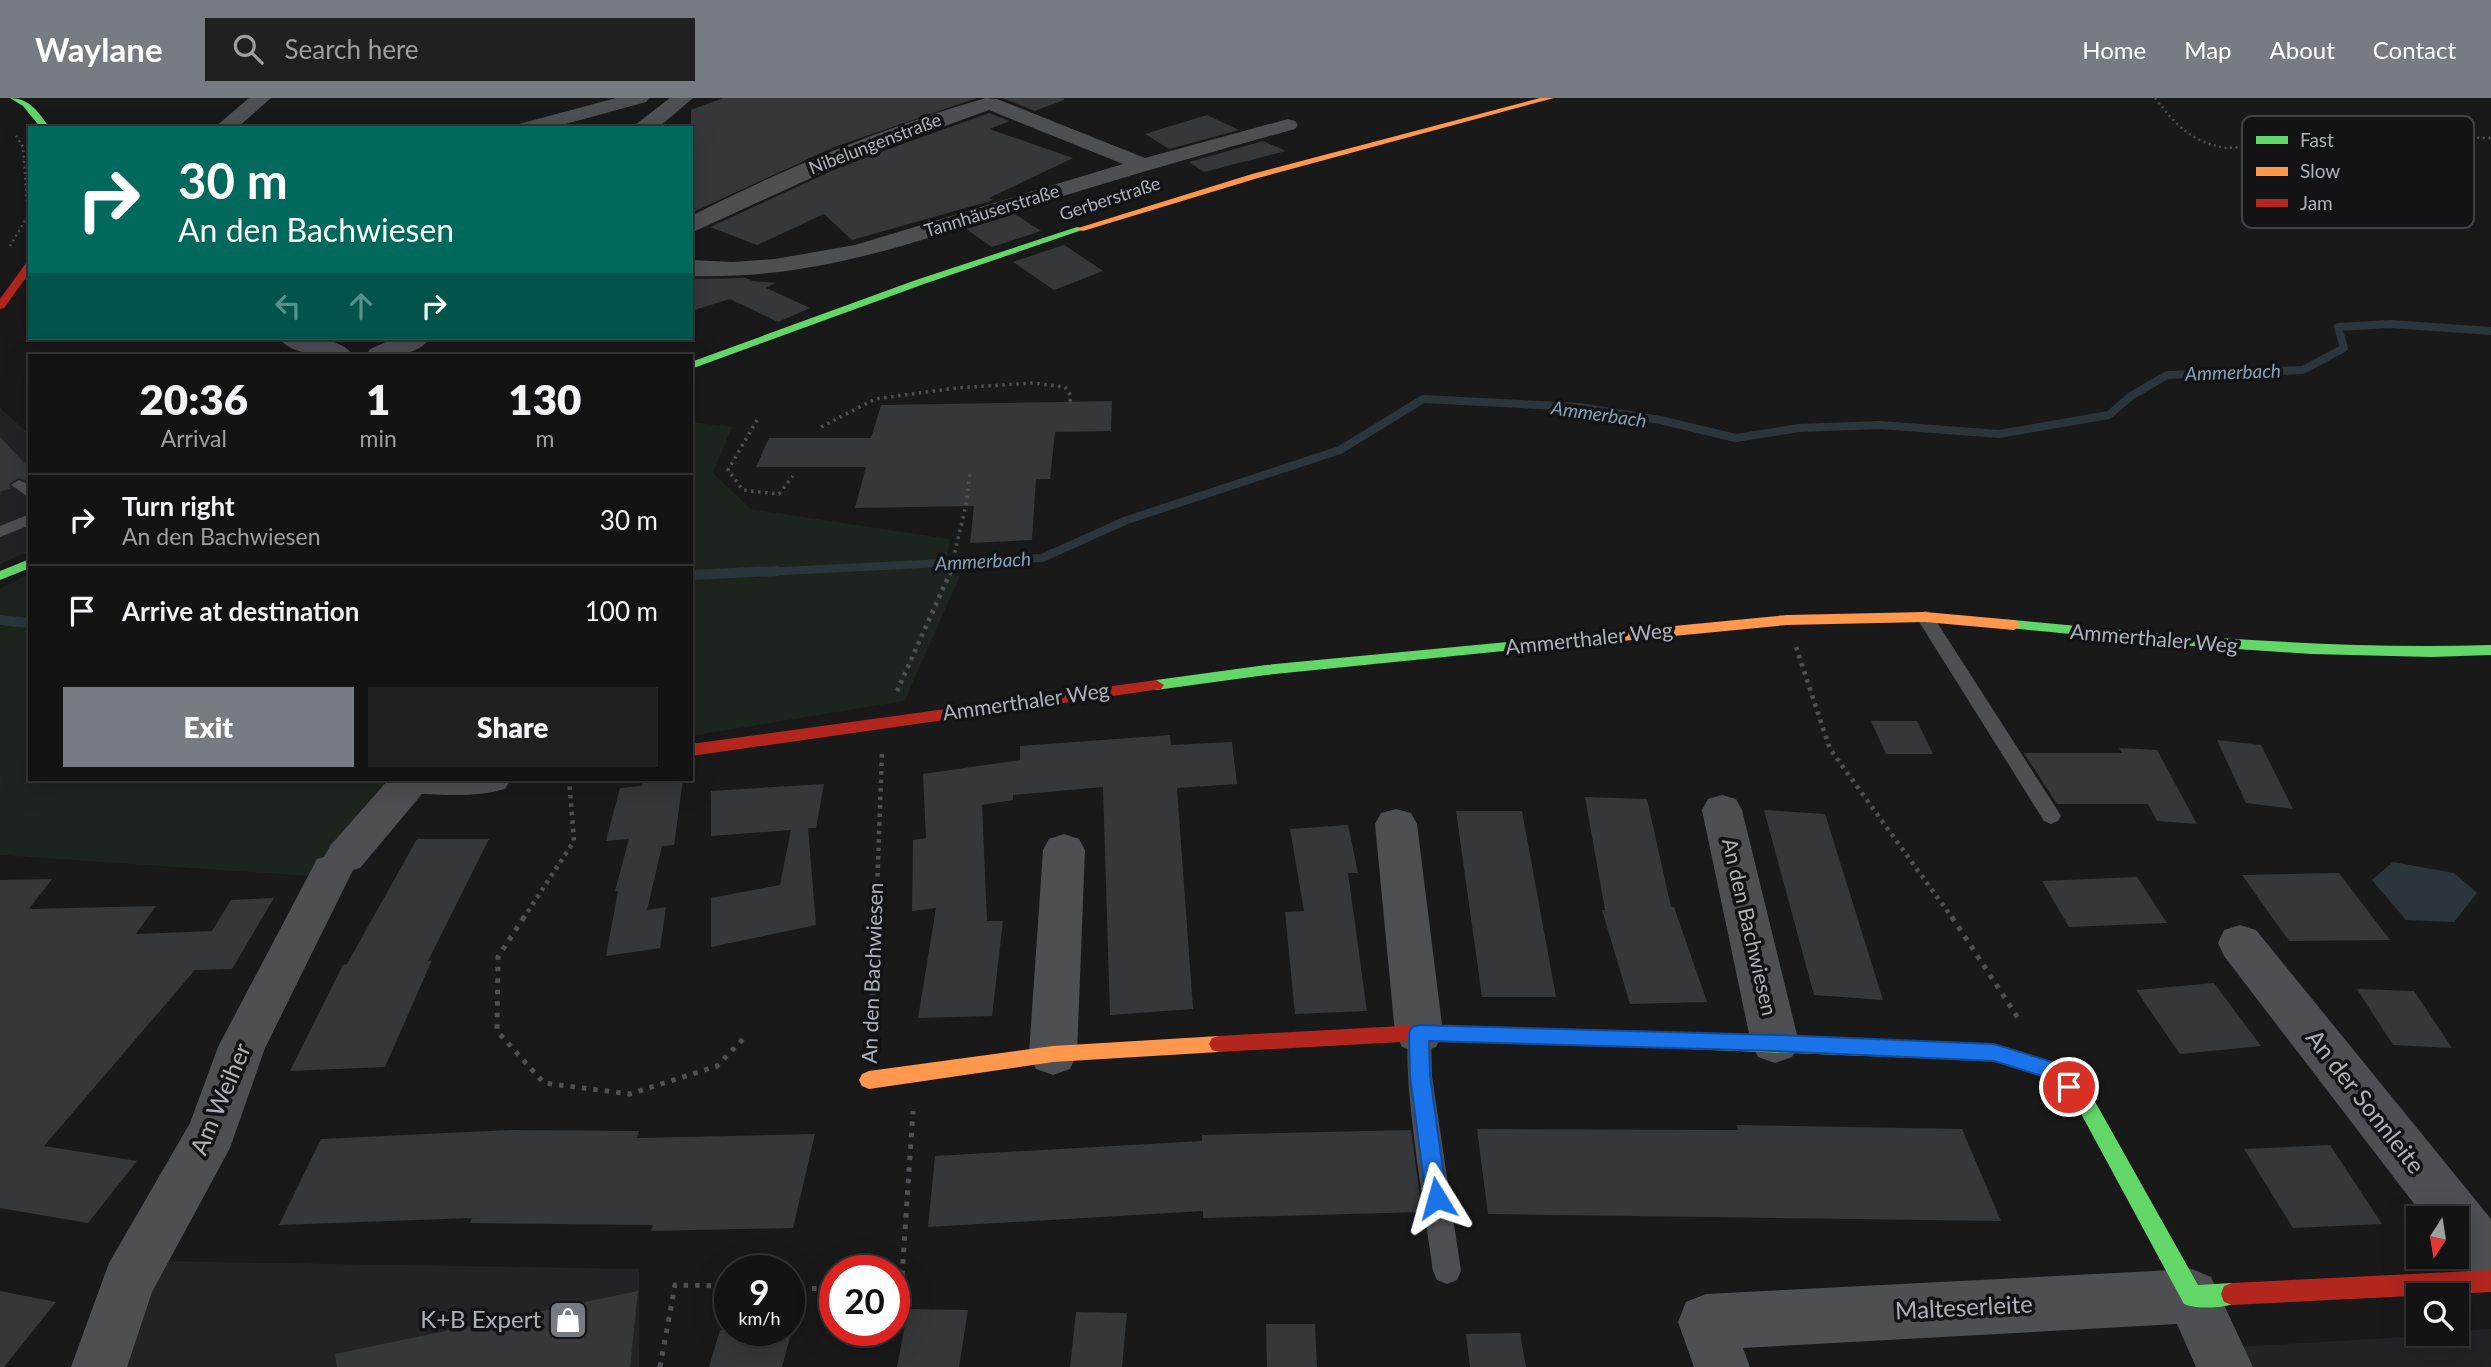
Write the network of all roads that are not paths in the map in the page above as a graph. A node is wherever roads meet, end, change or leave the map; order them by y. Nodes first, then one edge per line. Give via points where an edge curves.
1 (14, 98) edge
2 (261, 98) edge
3 (639, 98) edge
4 (683, 98) edge
5 (1550, 98) edge
6 (1288, 125) dead end
7 (44, 126) edge
8 (226, 126) edge
9 (534, 126) edge
10 (645, 126) edge
11 (1142, 164) junction
12 (693, 225) edge
13 (693, 268) edge
14 (26, 277) edge
15 (0, 306) edge
16 (298, 340) edge
17 (412, 340) edge
18 (336, 354) edge
19 (382, 354) edge
20 (693, 365) edge
21 (28, 520) edge
22 (0, 532) edge
23 (28, 564) edge
24 (0, 576) edge
25 (1925, 617) junction
26 (2491, 650) edge
27 (693, 750) edge
28 (410, 781) edge
29 (451, 781) edge
30 (478, 781) edge
31 (1722, 810) dead end
32 (2051, 816) dead end
33 (1396, 824) dead end
34 (1064, 850) dead end
35 (2239, 943) dead end
36 (1419, 1033) junction
37 (1775, 1043) junction
38 (1053, 1054) junction
39 (869, 1080) road end
40 (2491, 1261) edge
41 (1447, 1271) dead end
42 (2491, 1281) edge
43 (2192, 1296) junction
44 (99, 1367) edge
45 (1722, 1367) edge
46 (2225, 1367) edge

1 - 7 street via 26,104
2 - 8 street
3 - 9 street
4 - 10 street
5 - 20 street, Gerberstraße via 1175,198 920,282
6 - 11 street, Tannhäuserstraße
11 - 12 street, Nibelungenstraße via 990,103 885,137 750,194
11 - 13 street, Tannhäuserstraße via 857,252 748,271
14 - 15 street
16 - 18 street
17 - 19 street
21 - 22 lane
23 - 24 street
25 - 26 street, Ammerthaler Weg via 2265,649
25 - 27 street, Ammerthaler Weg via 1787,620 1266,670
25 - 32 lane
28 - 44 street, Am Weiher via 338,864 242,1047 212,1132 128,1282
29 - 30 street
31 - 37 street, An den Bachwiesen
33 - 36 street
34 - 38 street
35 - 40 street, An der Sonnleite
36 - 37 street, An den Bachwiesen
36 - 38 street, An den Bachwiesen
36 - 41 lane via 1420,1076
37 - 43 street, An den Bachwiesen via 1994,1053 2052,1070 2086,1104
38 - 39 street, An den Bachwiesen
42 - 43 street
43 - 45 street, Malteserleite via 1706,1322
43 - 46 street

